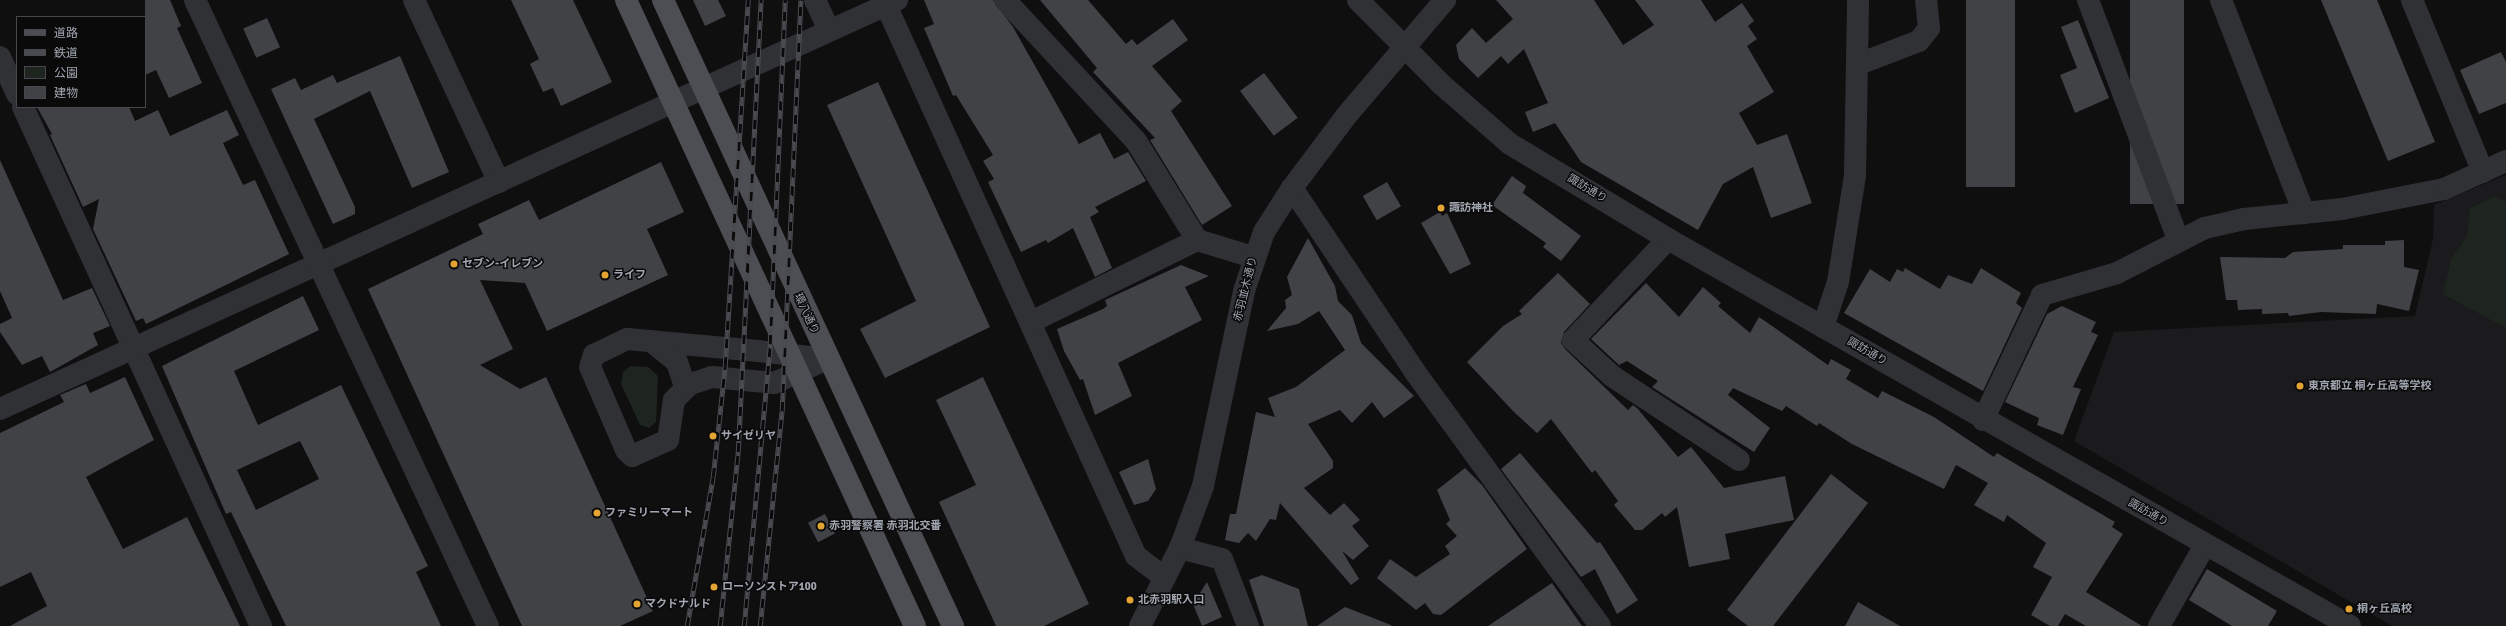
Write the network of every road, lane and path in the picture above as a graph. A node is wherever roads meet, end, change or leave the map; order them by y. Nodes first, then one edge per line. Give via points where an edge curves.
1 (195, 0) edge
2 (414, 0) edge
3 (626, 0) edge
4 (663, 0) edge
5 (815, 0) edge
6 (1005, 0) edge
7 (1358, 0) edge
8 (1445, 0) edge
9 (1858, 0) edge
10 (1926, 0) edge
11 (2088, 0) edge
12 (2221, 0) edge
13 (2412, 0) edge
14 (891, 2) edge
15 (829, 30) junction
16 (1406, 48) junction
17 (0, 57) edge
18 (1859, 64) junction
19 (703, 89) junction
20 (16, 92) edge
21 (672, 103) junction
22 (23, 108) edge
23 (2506, 161) edge
24 (2483, 172) junction
25 (499, 182) junction
26 (1292, 188) junction
27 (2304, 213) junction
28 (1668, 239) junction
29 (2178, 239) junction
30 (1197, 240) junction
31 (1253, 257) junction
32 (320, 265) junction
33 (1031, 322) junction
34 (1823, 327) junction
35 (651, 341) junction
36 (132, 348) junction
37 (827, 359) junction
38 (794, 364) junction
39 (685, 387) junction
40 (0, 409) edge
41 (1984, 420) junction
42 (1739, 460) dead end
43 (2205, 545) junction
44 (1180, 548) junction
45 (1165, 578) junction
46 (261, 626) edge
47 (488, 626) edge
48 (915, 626) edge
49 (953, 626) edge
50 (1140, 626) edge
51 (1248, 626) edge
52 (1600, 626) edge
53 (2159, 626) edge
54 (2350, 626) edge

1 - 32 street
2 - 25 street
3 - 21 main road
4 - 19 main road, 環八通り
5 - 15 street
6 - 30 street via 1136,141
7 - 16 street, 諏訪通り
8 - 16 street, 赤羽並木通り
9 - 18 street
10 - 18 street via 1928,28 1919,41
11 - 29 street
12 - 27 street
13 - 24 street
14 - 15 street
14 - 33 street
15 - 19 street
16 - 26 street, 赤羽並木通り via 1346,116
16 - 28 street, 諏訪通り via 1441,84 1510,144
17 - 20 street
18 - 34 street via 1855,176 1849,230 1838,282
19 - 21 street
19 - 37 main road, 環八通り
21 - 25 street
21 - 38 main road
22 - 36 street
23 - 24 street
24 - 27 street via 2444,189
25 - 32 street
26 - 31 street, 赤羽並木通り via 1264,232
26 - 52 street via 1416,372
27 - 29 street via 2244,219 2205,228
28 - 34 street, 諏訪通り
28 - 42 street via 1573,340 1612,376
29 - 41 street via 2117,273 2042,295
30 - 31 street
30 - 33 street
31 - 44 street, 赤羽並木通り via 1203,486
32 - 36 street
32 - 47 street
33 - 45 street via 1136,556
34 - 41 street, 諏訪通り
35 - 38 street
35 - 39 street via 677,362
35 - 39 street via 627,339 599,351 590,360 591,374 629,454 639,454 668,440 674,400
36 - 40 street
36 - 46 street
37 - 38 street
37 - 49 main road, 環八通り
38 - 39 street via 774,384 712,377
38 - 48 main road
41 - 43 street, 諏訪通り
43 - 53 street
43 - 54 street, 諏訪通り
44 - 45 street, 赤羽並木通り
44 - 51 street via 1222,559
45 - 50 street, 赤羽並木通り

